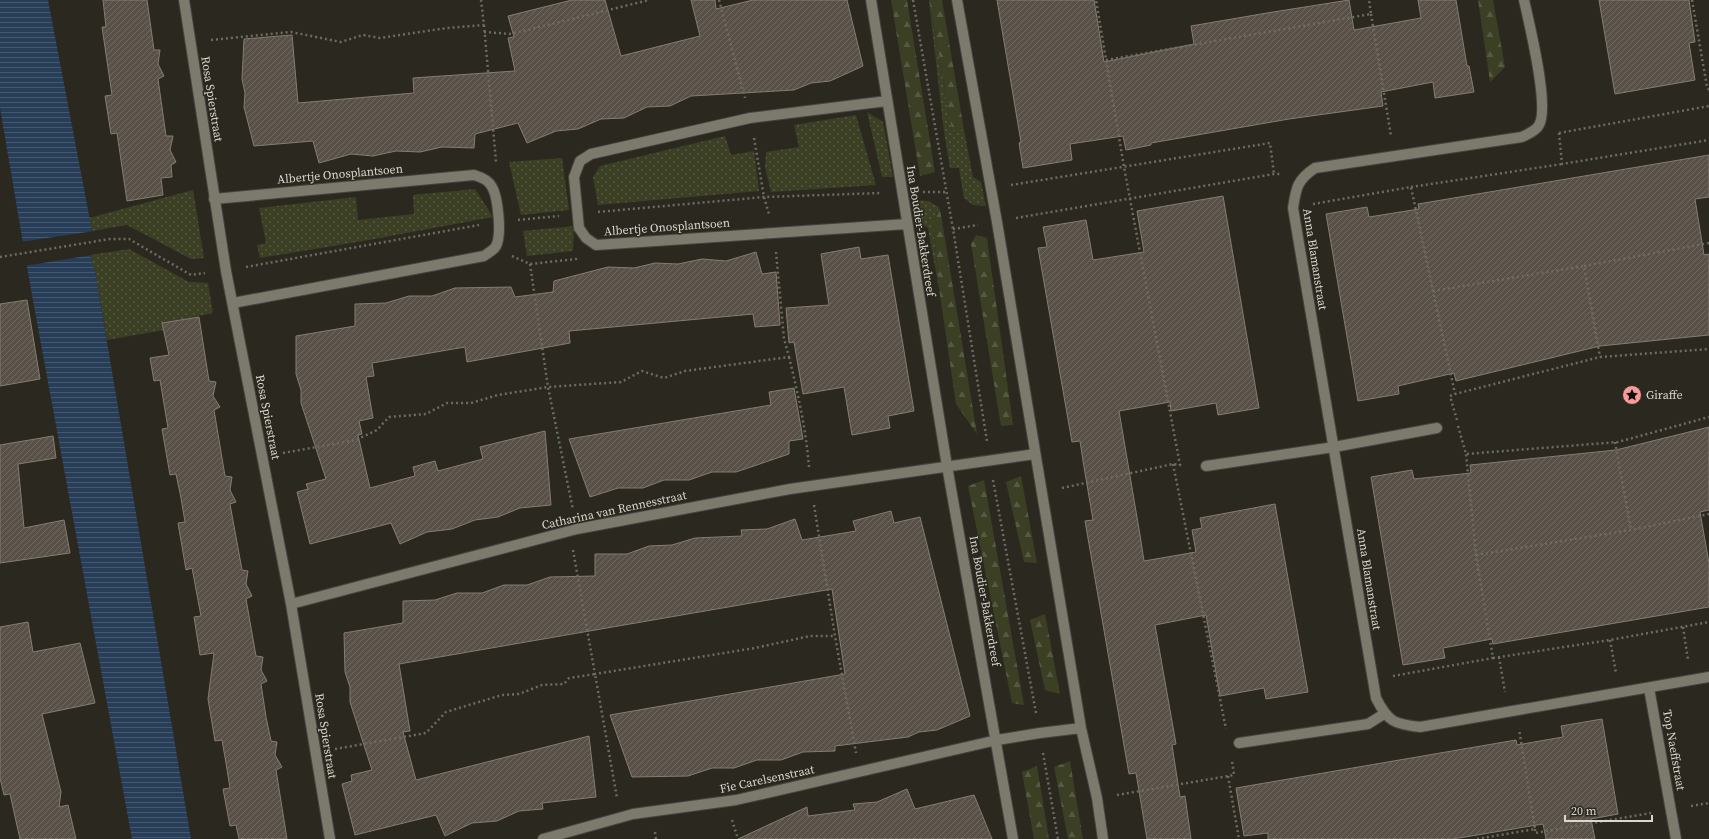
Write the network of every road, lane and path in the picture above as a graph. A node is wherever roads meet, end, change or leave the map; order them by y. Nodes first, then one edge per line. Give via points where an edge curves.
1 (184, 0) edge
2 (481, 0) edge
3 (649, 0) edge
4 (719, 0) edge
5 (871, 0) edge
6 (913, 0) edge
7 (957, 0) edge
8 (1096, 0) edge
9 (1369, 0) edge
10 (1524, 0) edge
11 (1692, 0) edge
12 (1371, 14) junction
13 (484, 25) junction
14 (484, 32) junction
15 (190, 42) junction
16 (1106, 60) junction
17 (1709, 90) edge
18 (887, 101) junction
19 (1709, 106) edge
20 (750, 118) junction
21 (1540, 125) junction
22 (1559, 133) junction
23 (1709, 140) edge
24 (1394, 156) junction
25 (1562, 164) junction
26 (1124, 167) junction
27 (1274, 174) junction
28 (1304, 175) junction
29 (486, 180) junction
30 (1411, 187) junction
31 (991, 188) junction
32 (1131, 198) junction
33 (214, 199) junction
34 (1293, 208) junction
35 (996, 222) junction
36 (907, 224) junction
37 (953, 229) junction
38 (774, 233) junction
39 (1709, 243) edge
40 (596, 245) junction
41 (496, 248) junction
42 (0, 257) edge
43 (530, 264) junction
44 (1584, 266) junction
45 (226, 271) junction
46 (1433, 291) junction
47 (233, 303) junction
48 (1709, 349) edge
49 (789, 357) junction
50 (1600, 357) junction
51 (548, 387) junction
52 (1455, 394) junction
53 (1709, 417) edge
54 (1437, 428) dead end
55 (1615, 442) junction
56 (1334, 447) junction
57 (1035, 454) junction
58 (1466, 454) junction
59 (262, 457) junction
60 (990, 460) junction
61 (1174, 464) junction
62 (947, 466) junction
63 (1206, 466) dead end
64 (811, 486) junction
65 (1042, 493) junction
66 (1709, 514) edge
67 (573, 530) junction
68 (1631, 530) junction
69 (1476, 555) junction
70 (291, 604) junction
71 (1709, 622) edge
72 (1683, 627) junction
73 (835, 636) junction
74 (1610, 640) junction
75 (1499, 657) junction
76 (1493, 658) junction
77 (595, 674) junction
78 (1709, 677) edge
79 (1372, 679) junction
80 (1691, 680) junction
81 (1649, 688) junction
82 (1619, 693) junction
83 (1512, 712) junction
84 (1384, 714) junction
85 (1081, 728) junction
86 (1040, 733) junction
87 (997, 740) junction
88 (1234, 744) junction
89 (316, 753) junction
90 (860, 772) junction
91 (1228, 776) junction
92 (1097, 798) junction
93 (1709, 803) edge
94 (1671, 810) junction
95 (620, 818) junction
96 (1534, 829) junction
97 (330, 839) edge
98 (543, 839) edge
99 (1013, 839) edge
100 (1058, 839) edge
101 (1103, 839) edge
102 (1239, 839) edge
103 (1477, 839) edge
104 (1676, 839) edge

1 - 15 street, Rosa Spierstraat
2 - 13 path
3 - 14 path via 510,34
4 - 20 path
5 - 18 street, Ina Boudier-Bakkerdreef
6 - 37 path
7 - 31 street
8 - 16 path
9 - 12 path
10 - 21 street via 1542,94 1543,111
11 - 17 path
12 - 16 path
12 - 24 path
13 - 14 path
13 - 15 path via 380,38 363,35 341,42 290,32
14 - 29 path via 496,166
15 - 33 street, Rosa Spierstraat
16 - 26 path
18 - 20 street, Albertje Onosplantsoen
18 - 36 street, Ina Boudier-Bakkerdreef
19 - 22 path
20 - 38 path via 764,197
20 - 40 street, Albertje Onosplantsoen via 591,154 580,161 574,177 579,228 586,238
21 - 22 path
21 - 24 street via 1532,133 1522,137
22 - 25 path
23 - 25 path
24 - 28 street via 1315,168
25 - 30 path
26 - 27 path via 1270,143
26 - 31 path
26 - 32 path
27 - 28 path
27 - 32 path
28 - 34 street, Anna Blamanstraat via 1296,189
29 - 33 street, Albertje Onosplantsoen via 474,175
29 - 41 street via 492,187 500,222 500,236
30 - 34 path
30 - 46 path
31 - 35 street
32 - 35 path
32 - 61 path via 1156,346 1180,465
33 - 45 street, Rosa Spierstraat
34 - 56 street, Anna Blamanstraat
35 - 37 path
35 - 57 street
36 - 38 street, Albertje Onosplantsoen
36 - 62 street, Ina Boudier-Bakkerdreef
37 - 60 path
38 - 40 street, Albertje Onosplantsoen
38 - 49 path via 784,338
39 - 44 path
40 - 43 path via 576,258
41 - 43 path
41 - 47 street via 484,256
42 - 45 path via 110,239 129,239 191,275
43 - 51 path
44 - 46 path
44 - 50 path
45 - 47 street, Rosa Spierstraat
46 - 52 path
47 - 59 street, Rosa Spierstraat
48 - 50 path
49 - 51 path via 685,371 664,378 642,371 621,382
49 - 64 path via 807,439
50 - 52 path
51 - 59 path via 498,395 471,403 448,403 426,414 389,416 377,430 356,440
51 - 67 path
52 - 58 path via 1450,396
53 - 55 path
54 - 56 street
55 - 58 path
55 - 68 path
56 - 63 street
56 - 79 street, Anna Blamanstraat
57 - 60 street
57 - 65 street
58 - 69 path
59 - 70 street, Rosa Spierstraat
60 - 62 street
60 - 86 path
61 - 65 path
61 - 88 path
62 - 64 street, Catharina van Rennesstraat
62 - 87 street, Ina Boudier-Bakkerdreef
64 - 67 street, Catharina van Rennesstraat
64 - 73 path
65 - 85 street
66 - 68 path
67 - 70 street, Catharina van Rennesstraat
67 - 77 path
68 - 69 path
69 - 76 path
70 - 89 street, Rosa Spierstraat
71 - 72 path
72 - 74 path
72 - 80 path
73 - 77 path via 810,636 755,648
73 - 90 path
74 - 75 path
74 - 82 path
75 - 76 path
75 - 83 path
76 - 79 path
77 - 89 path via 569,678 564,684 542,685 519,694 502,695 446,712 426,733
77 - 95 path
78 - 80 street
79 - 84 street, Anna Blamanstraat via 1376,698
80 - 81 street
81 - 82 street
81 - 94 street, Top Naeffstraat
82 - 83 street
83 - 84 street via 1420,728 1399,725
83 - 96 path
84 - 88 street via 1368,724
85 - 86 street
85 - 92 street
86 - 87 street
86 - 100 path
87 - 90 street, Fie Carelsenstraat
87 - 99 street, Ina Boudier-Bakkerdreef
88 - 91 path via 1234,775
89 - 97 street, Rosa Spierstraat
90 - 95 street, Fie Carelsenstraat via 736,800
91 - 92 path
91 - 102 path
92 - 101 street
93 - 94 path
94 - 96 path via 1535,833
94 - 104 street, Top Naeffstraat
95 - 98 street, Fie Carelsenstraat
96 - 103 path

